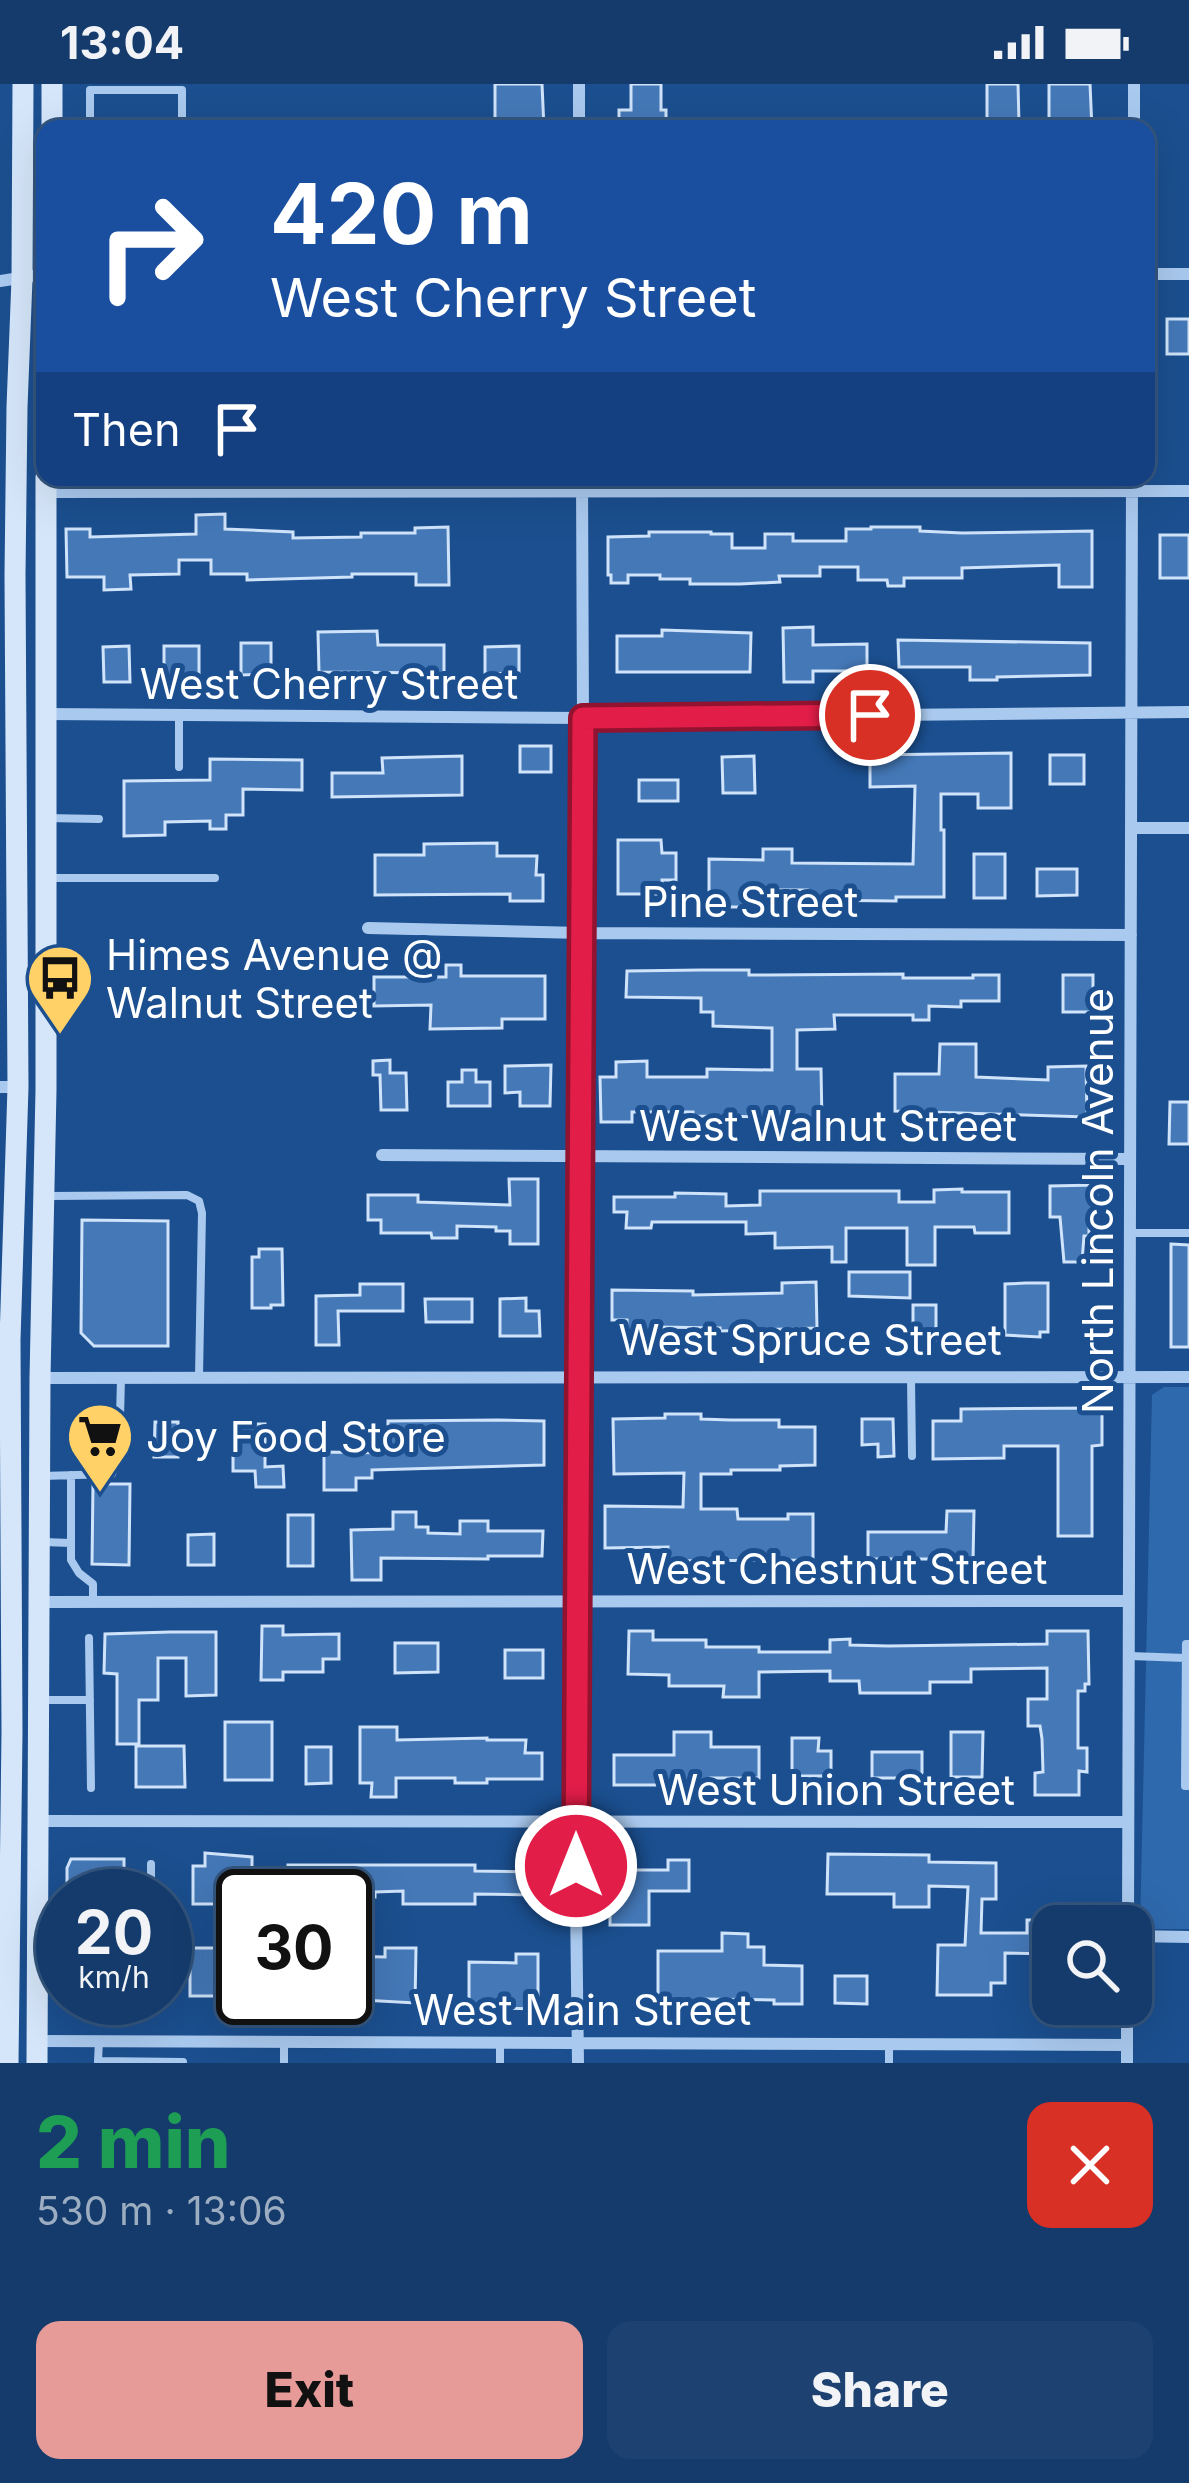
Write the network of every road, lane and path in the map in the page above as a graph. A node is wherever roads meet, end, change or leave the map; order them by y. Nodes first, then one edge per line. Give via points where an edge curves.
1 (22, 84) edge
2 (52, 84) edge
3 (579, 84) edge
4 (1134, 84) edge
5 (52, 120) edge
6 (90, 120) edge
7 (182, 120) edge
8 (579, 120) edge
9 (1133, 120) edge
10 (1155, 274) edge
11 (1189, 274) edge
12 (22, 278) edge
13 (45, 486) edge
14 (164, 486) edge
15 (582, 486) edge
16 (1010, 486) edge
17 (1132, 486) edge
18 (1148, 486) edge
19 (1189, 491) edge
20 (582, 493) junction
21 (11, 499) edge
22 (1131, 712) junction
23 (1189, 712) edge
24 (45, 715) junction
25 (179, 715) junction
26 (9, 716) edge
27 (583, 718) junction
28 (179, 767) dead end
29 (46, 818) junction
30 (99, 819) dead end
31 (1131, 828) junction
32 (1189, 828) edge
33 (9, 838) edge
34 (46, 878) junction
35 (215, 878) dead end
36 (368, 928) dead end
37 (581, 933) junction
38 (1131, 935) junction
39 (9, 1088) edge
40 (382, 1155) dead end
41 (580, 1157) junction
42 (1130, 1159) junction
43 (8, 1175) edge
44 (44, 1196) junction
45 (1130, 1233) junction
46 (1189, 1233) edge
47 (1130, 1377) junction
48 (1189, 1377) edge
49 (5, 1378) edge
50 (40, 1378) junction
51 (121, 1378) junction
52 (199, 1378) junction
53 (911, 1378) junction
54 (580, 1379) junction
55 (912, 1456) dead end
56 (5, 1465) edge
57 (71, 1475) junction
58 (40, 1476) junction
59 (40, 1542) junction
60 (71, 1543) junction
61 (577, 1601) junction
62 (1129, 1601) junction
63 (40, 1602) junction
64 (93, 1602) junction
65 (6, 1636) edge
66 (89, 1638) dead end
67 (1189, 1644) edge
68 (1129, 1656) junction
69 (1186, 1658) junction
70 (11, 1664) junction
71 (40, 1700) junction
72 (90, 1700) junction
73 (6, 1732) edge
74 (1189, 1786) edge
75 (91, 1788) dead end
76 (5, 1801) edge
77 (40, 1821) junction
78 (575, 1822) junction
79 (1128, 1822) junction
80 (151, 1864) dead end
81 (39, 1869) edge
82 (151, 1869) edge
83 (1128, 1905) edge
84 (1152, 1936) edge
85 (1189, 1936) edge
86 (36, 1976) edge
87 (1127, 2025) edge
88 (99, 2040) junction
89 (184, 2040) junction
90 (284, 2040) junction
91 (500, 2041) junction
92 (578, 2042) junction
93 (890, 2044) junction
94 (1127, 2045) junction
95 (37, 2052) edge
96 (183, 2062) edge
97 (8, 2063) edge
98 (284, 2063) edge
99 (500, 2063) edge
100 (578, 2063) edge
101 (890, 2063) edge
102 (1127, 2063) edge

1 - 12 street
2 - 5 street
3 - 8 street
4 - 9 street
6 - 7 lane via 90,90 182,90
10 - 11 street
12 - 21 street
13 - 24 street
14 - 20 street
15 - 20 street
16 - 20 street
17 - 22 street, North Lincoln Avenue
18 - 19 street
20 - 27 street
21 - 24 street via 29,563 30,699
21 - 26 street
22 - 23 street, West Cherry Street
22 - 27 street, West Cherry Street
22 - 31 street, North Lincoln Avenue
24 - 25 street, West Cherry Street
24 - 29 street
25 - 27 street, West Cherry Street
25 - 28 lane
26 - 29 street via 24,722 30,738
26 - 33 street
27 - 37 street
29 - 30 lane
29 - 34 street
31 - 32 street
31 - 38 street, North Lincoln Avenue
33 - 39 street
34 - 35 lane
34 - 44 street
36 - 37 street, Pine Street
37 - 38 street, Pine Street
37 - 41 street
38 - 42 street, North Lincoln Avenue
39 - 43 street
40 - 41 street, West Walnut Street
41 - 42 street, West Walnut Street
41 - 54 street
42 - 45 street, North Lincoln Avenue
43 - 49 street
44 - 50 street
44 - 52 lane via 199,1201
45 - 46 lane
45 - 47 street, North Lincoln Avenue
47 - 48 street, West Spruce Street
47 - 53 street, West Spruce Street
47 - 62 street, North Lincoln Avenue
49 - 50 street, West Spruce Street
49 - 56 street
50 - 51 street, West Spruce Street
50 - 58 street
51 - 52 street, West Spruce Street
51 - 57 lane via 112,1474
52 - 54 street, West Spruce Street
53 - 54 street, West Spruce Street
53 - 55 lane
54 - 61 street
56 - 65 street
57 - 58 lane
57 - 60 lane
58 - 59 street
59 - 60 lane
59 - 63 street
60 - 64 lane via 71,1560 93,1584
61 - 62 street, West Chestnut Street
61 - 64 street, West Chestnut Street
61 - 78 street
62 - 68 street, North Lincoln Avenue
63 - 64 street, West Chestnut Street
63 - 71 street
65 - 70 street
66 - 72 lane
67 - 69 lane
68 - 69 lane
68 - 79 street, North Lincoln Avenue
69 - 74 lane
70 - 73 street
70 - 77 street via 26,1717 28,1807
71 - 72 lane
71 - 77 street
72 - 75 lane
73 - 76 street
76 - 86 street via 26,1822 25,1930
76 - 97 street
77 - 78 street, West Union Street
77 - 81 street
78 - 79 street, West Union Street
78 - 92 street
79 - 83 street, North Lincoln Avenue
80 - 82 lane
84 - 85 street
87 - 94 street
88 - 89 street, West Main Street
88 - 95 street, West Main Street
88 - 96 lane via 98,2061
89 - 90 street, West Main Street
89 - 96 lane
90 - 91 street, West Main Street
90 - 98 lane
91 - 92 street, West Main Street
91 - 99 lane
92 - 93 street, West Main Street
92 - 100 street
93 - 94 street, West Main Street
93 - 101 lane
94 - 102 street

